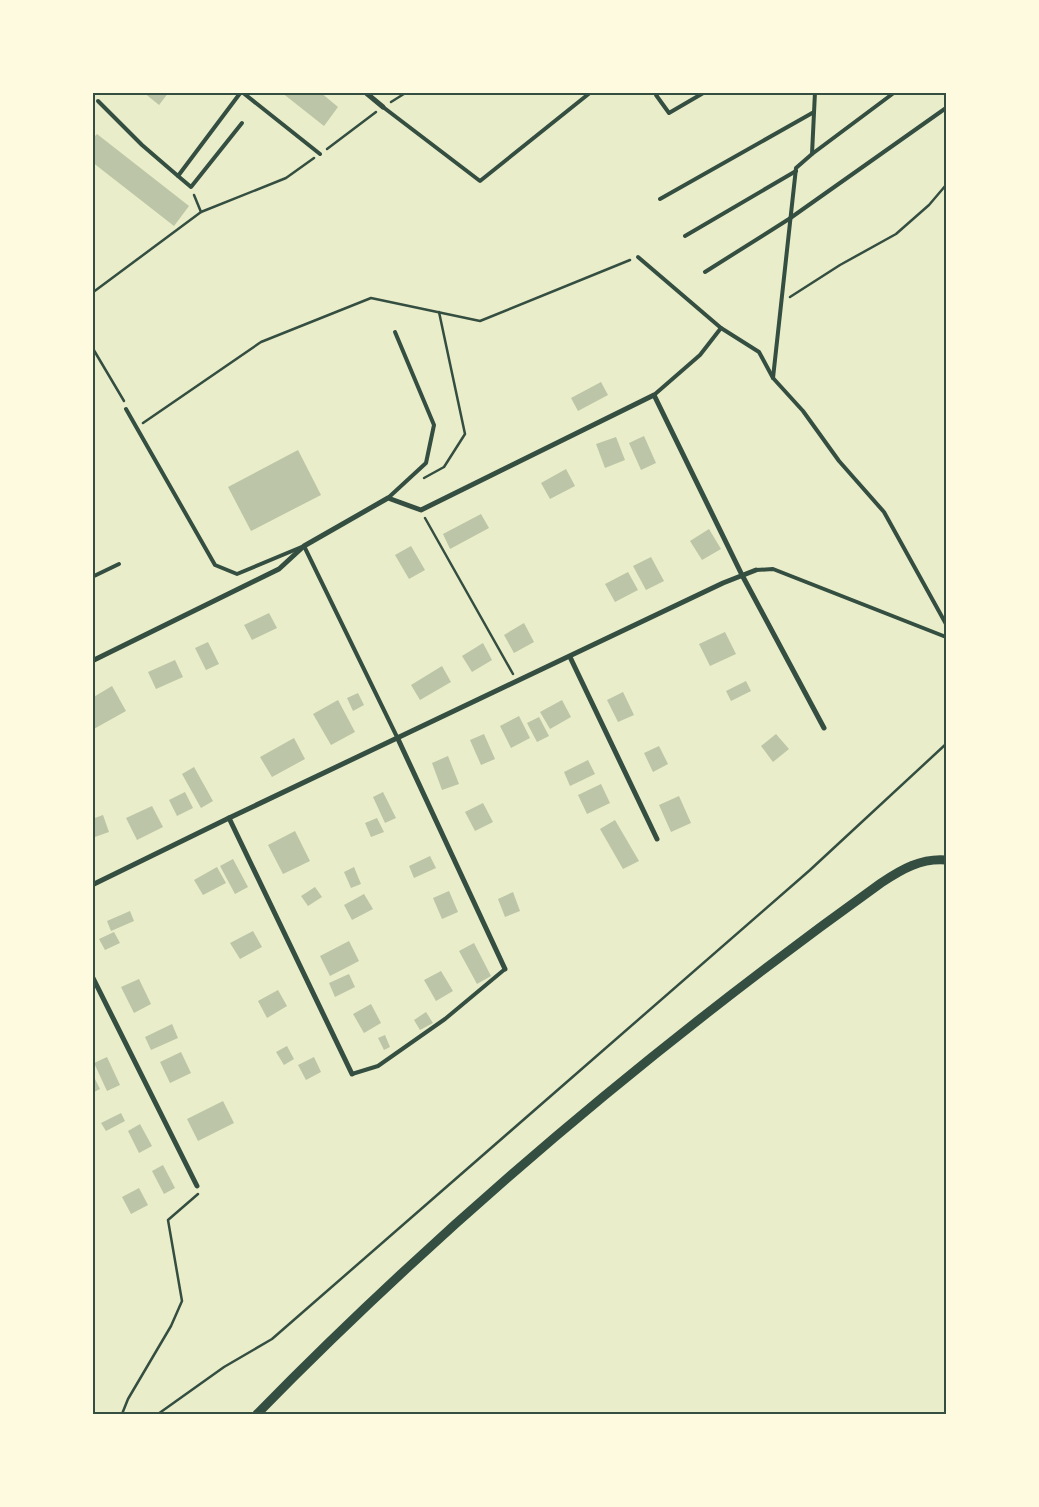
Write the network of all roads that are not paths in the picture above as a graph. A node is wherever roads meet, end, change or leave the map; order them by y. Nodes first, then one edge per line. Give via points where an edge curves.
1 (241, 92) edge
2 (365, 92) edge
3 (591, 92) edge
4 (659, 92) edge
5 (706, 92) edge
6 (815, 92) edge
7 (895, 92) edge
8 (98, 101) dead end
9 (383, 107) joint
10 (946, 108) edge
11 (814, 112) junction
12 (242, 123) dead end
13 (320, 154) road end
14 (812, 154) junction
15 (796, 171) junction
16 (178, 176) junction
17 (660, 200) dead end
18 (789, 219) junction
19 (685, 236) dead end
20 (638, 257) road end
21 (704, 272) dead end
22 (721, 328) junction
23 (396, 332) dead end
24 (773, 378) junction
25 (654, 395) junction
26 (126, 409) road end
27 (388, 498) junction
28 (304, 546) junction
29 (119, 564) dead end
30 (756, 570) joint
31 (742, 575) junction
32 (92, 577) edge
33 (946, 624) edge
34 (946, 637) edge
35 (570, 657) junction
36 (92, 661) edge
37 (824, 728) dead end
38 (398, 739) junction
39 (229, 818) junction
40 (657, 839) dead end
41 (946, 860) edge
42 (92, 885) edge
43 (505, 969) joint
44 (92, 976) edge
45 (352, 1074) joint
46 (197, 1186) road end
47 (257, 1414) edge

1 - 13 lane
1 - 16 lane
2 - 9 street
3 - 9 lane via 480,181
4 - 5 lane via 656,95 669,113
6 - 11 lane
7 - 14 lane
8 - 16 lane via 142,146
10 - 18 lane
11 - 14 lane
11 - 17 lane
12 - 16 lane via 191,187
14 - 15 lane
15 - 18 lane
15 - 19 lane
18 - 21 lane
18 - 24 lane
20 - 22 lane
22 - 24 lane via 759,352
22 - 25 lane via 700,355
23 - 27 lane via 434,425 426,463
24 - 33 lane via 884,512
25 - 27 street via 421,510
25 - 31 street
26 - 28 lane via 214,565 237,574
27 - 28 street
28 - 36 street via 279,569
28 - 38 lane
29 - 32 lane
30 - 31 street
30 - 34 lane via 773,569
31 - 35 street
31 - 37 street
35 - 38 street
35 - 40 street
38 - 39 street
38 - 43 street
39 - 42 street
39 - 45 street
41 - 47 street via 919,862 881,883 625,1077 450,1227
43 - 45 lane via 445,1019 378,1066
44 - 46 street

